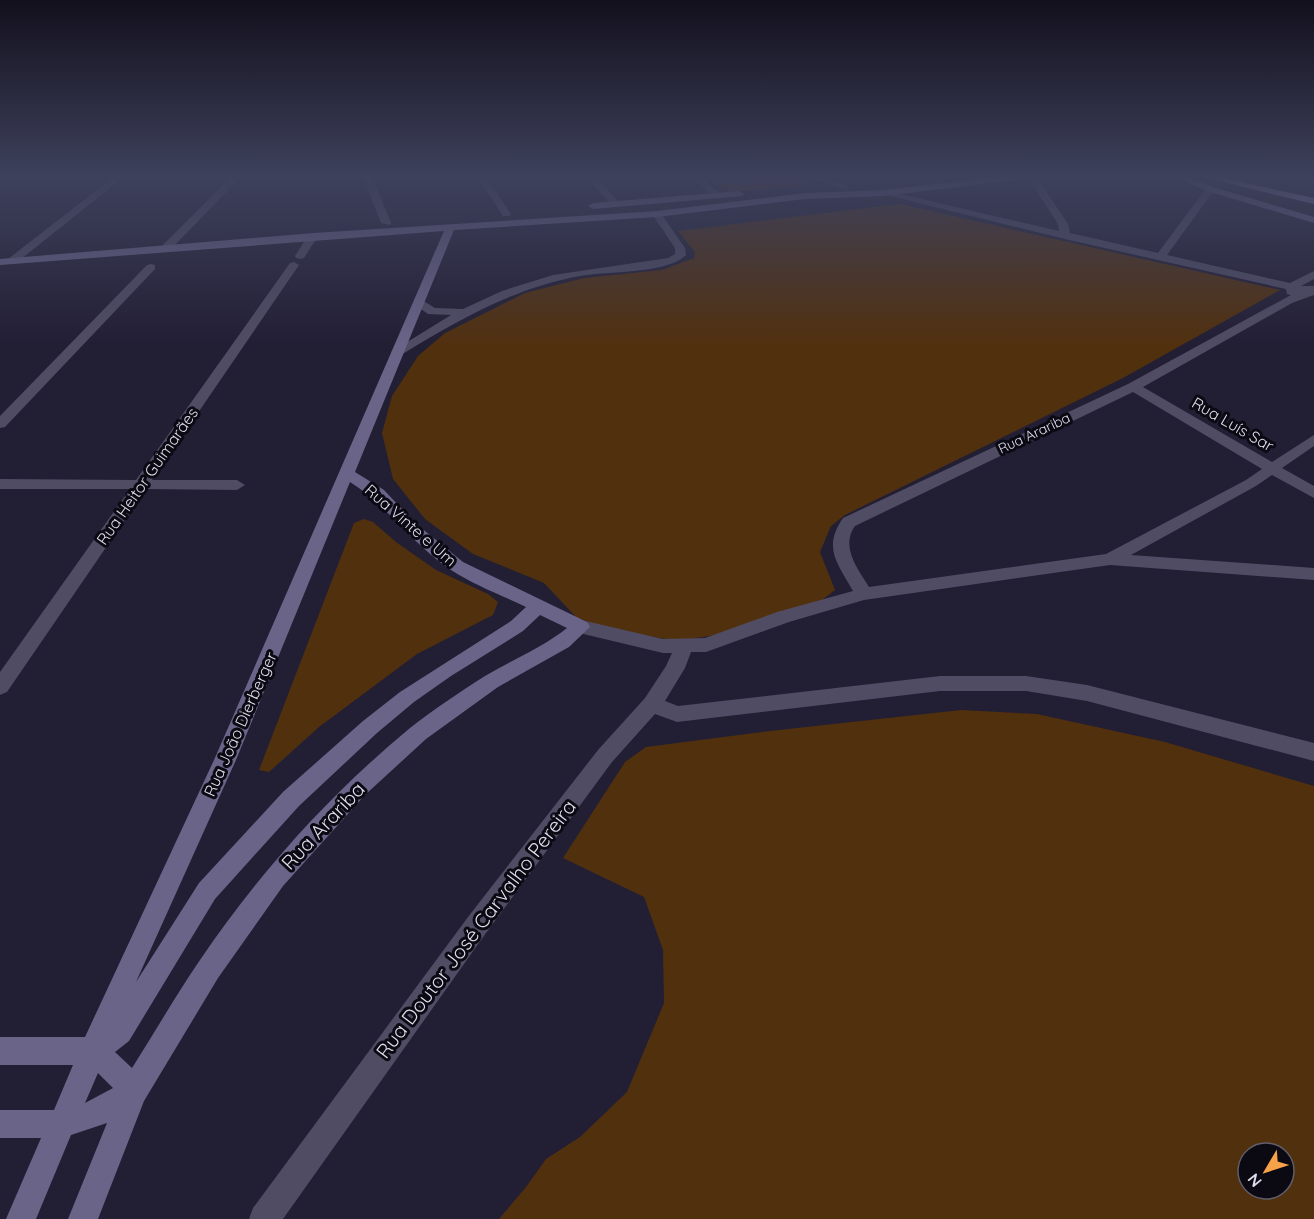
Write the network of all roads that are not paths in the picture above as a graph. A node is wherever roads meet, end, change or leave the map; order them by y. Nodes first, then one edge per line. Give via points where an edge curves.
1 (48, 233) edge
2 (181, 233) edge
3 (284, 233) edge
4 (356, 233) edge
5 (448, 233) edge
6 (670, 233) edge
7 (1052, 233) edge
8 (1064, 233) edge
9 (1178, 233) edge
10 (313, 236) junction
11 (1065, 236) junction
12 (170, 244) junction
13 (22, 253) junction
14 (0, 255) edge
15 (1162, 255) junction
16 (12, 261) junction
17 (0, 262) edge
18 (151, 267) dead end
19 (1314, 274) edge
20 (1313, 291) edge
21 (1290, 294) junction
22 (418, 302) junction
23 (462, 312) junction
24 (398, 352) junction
25 (1133, 387) junction
26 (0, 424) edge
27 (1314, 440) edge
28 (1274, 468) junction
29 (348, 474) junction
30 (0, 484) edge
31 (141, 484) junction
32 (237, 485) dead end
33 (1314, 493) edge
34 (1110, 559) junction
35 (1314, 574) edge
36 (864, 594) junction
37 (538, 606) junction
38 (581, 627) junction
39 (684, 645) junction
40 (0, 687) edge
41 (652, 704) junction
42 (1314, 752) edge
43 (0, 1051) edge
44 (93, 1051) junction
45 (133, 1092) junction
46 (0, 1124) edge
47 (62, 1124) junction
48 (264, 1217) edge
49 (21, 1219) edge
50 (83, 1219) edge

1 - 13 street
2 - 12 street
3 - 12 main road
4 - 10 main road
5 - 22 main road, Rua João Dierberger
6 - 23 street via 680,248 681,255 676,258 543,281
7 - 11 street
8 - 11 street
9 - 15 street
10 - 12 main road
10 - 31 street, Rua Heitor Guimarães
11 - 15 street
12 - 13 main road
12 - 16 main road
13 - 14 main road
13 - 16 street
15 - 21 street
16 - 17 main road
18 - 26 street
19 - 21 street, Rua Arariba
20 - 21 street, Rua Arariba
21 - 25 street, Rua Arariba
22 - 23 street via 432,311
22 - 24 main road, Rua João Dierberger
23 - 24 street
24 - 29 main road, Rua João Dierberger
25 - 28 street, Rua Luís Sar
25 - 36 street, Rua Arariba via 849,522 841,531 838,547
27 - 28 street
28 - 33 street, Rua Luís Sar
28 - 34 street
29 - 37 main road, Rua Vinte e Um via 378,493 408,526 457,566
29 - 44 main road, Rua João Dierberger via 225,760
30 - 31 street
31 - 32 street
31 - 40 street, Rua Heitor Guimarães
34 - 35 street
34 - 36 street
36 - 39 street via 706,645
37 - 38 main road, Rua Vinte e Um
37 - 44 main road via 517,626 407,697 291,799 207,891 120,1032
38 - 39 street via 663,646
38 - 45 main road, Rua Arariba via 491,682 419,733 311,836 239,925
39 - 41 street, Rua Doutor José Carvalho Pereira via 675,668
41 - 42 street via 677,714 957,681 1008,681 1087,693
41 - 48 street, Rua Doutor José Carvalho Pereira via 605,756 477,925
43 - 44 main road
44 - 45 main road via 118,1072
44 - 47 main road, Rua João Dierberger
45 - 47 main road via 94,1114
45 - 50 main road
46 - 47 main road
47 - 49 main road, Rua João Dierberger

